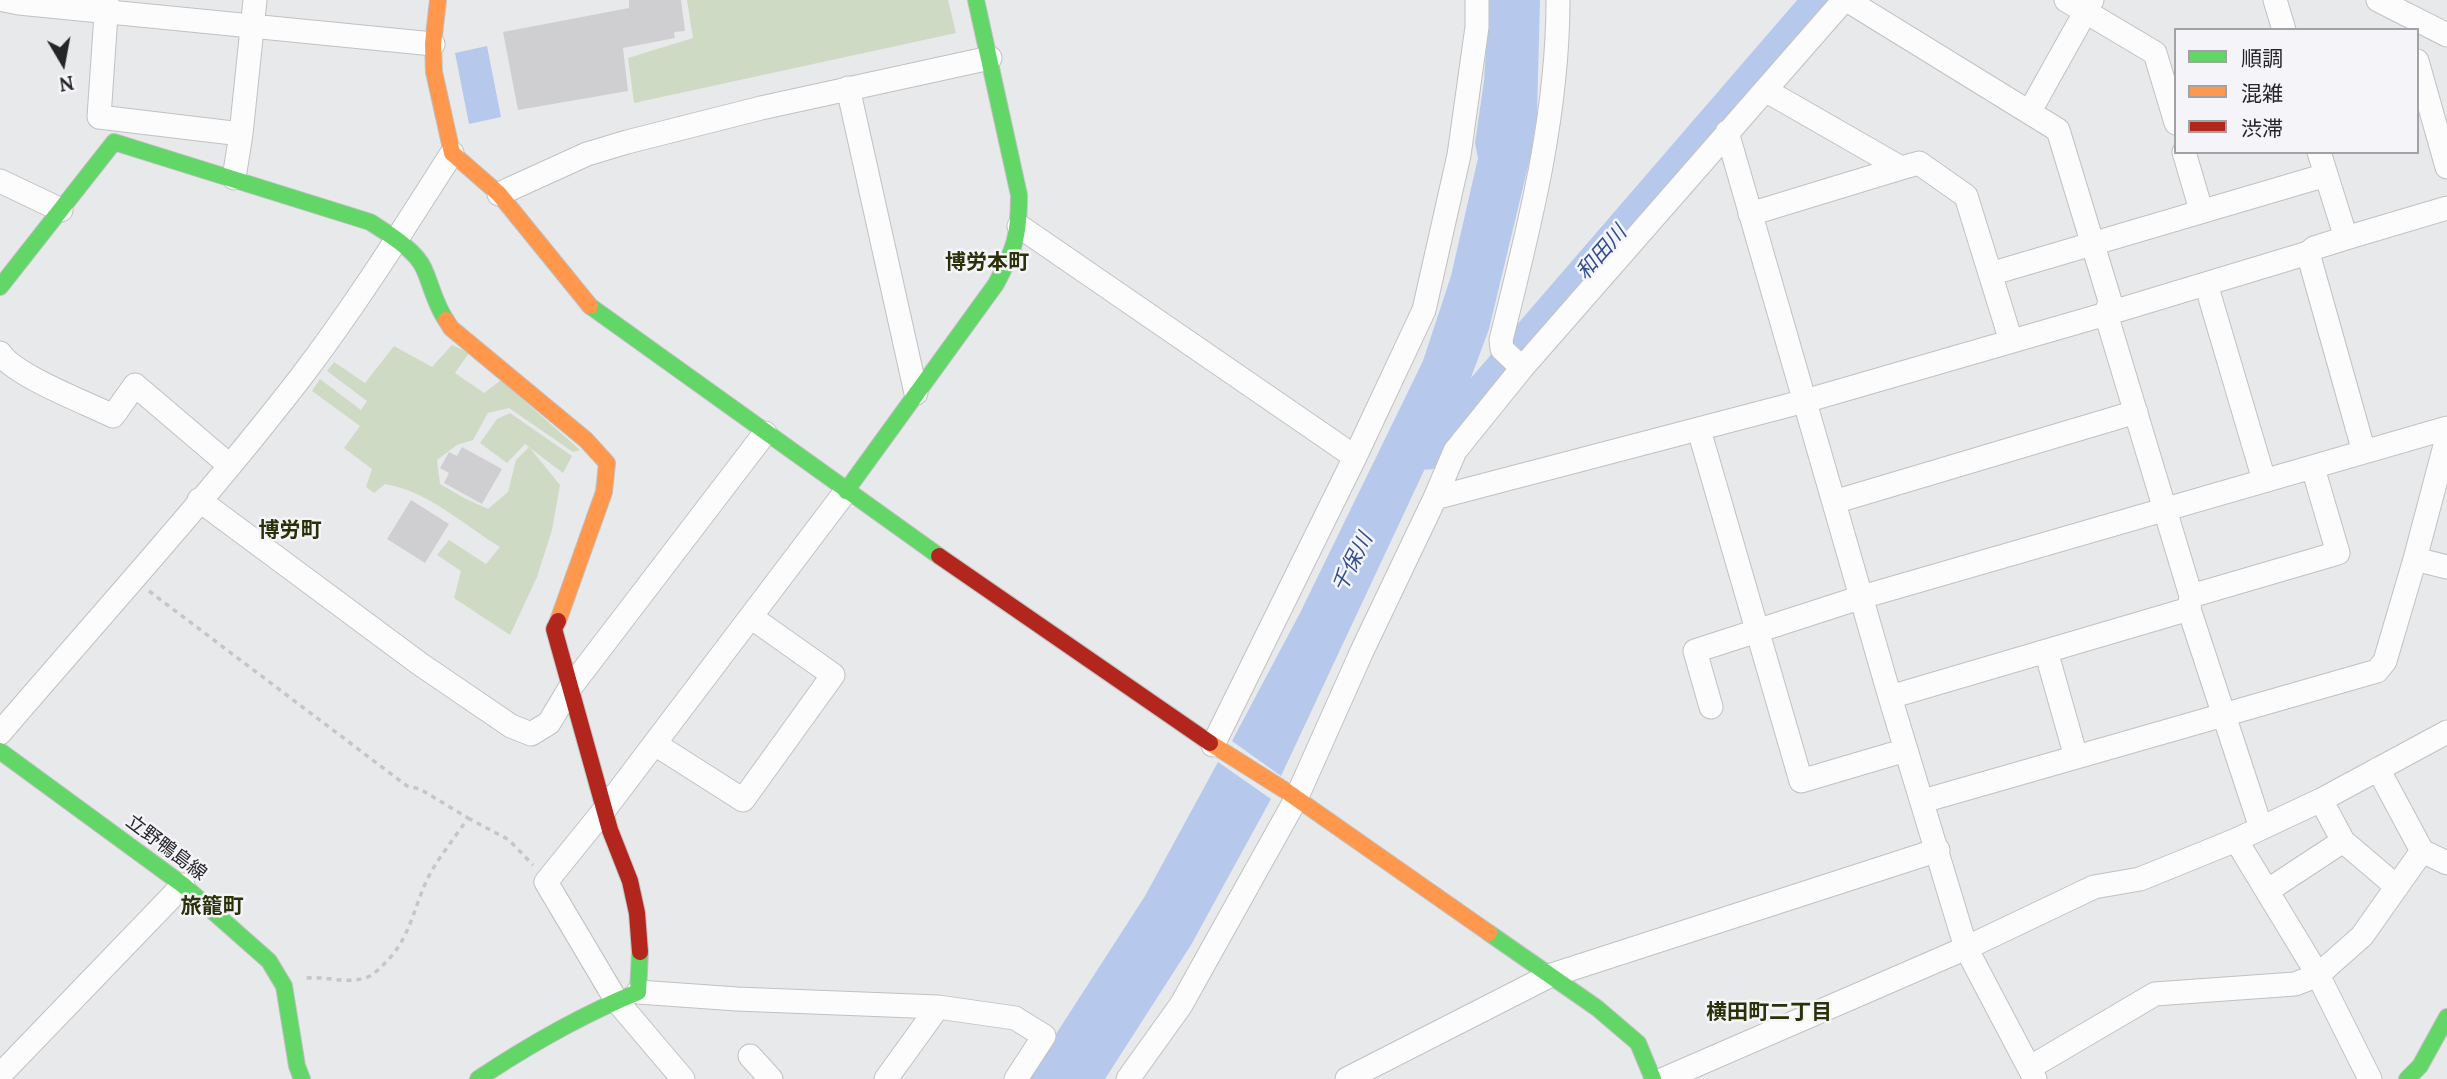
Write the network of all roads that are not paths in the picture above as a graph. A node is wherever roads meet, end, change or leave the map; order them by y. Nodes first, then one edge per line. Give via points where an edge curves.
1 (4, 0) edge
2 (255, 0) edge
3 (438, 0) edge
4 (976, 0) edge
5 (1477, 0) edge
6 (1558, 0) edge
7 (1846, 0) edge
8 (2275, 0) edge
9 (2378, 0) edge
10 (2081, 4) edge
11 (106, 6) edge
12 (2406, 21) edge
13 (253, 26) junction
14 (2283, 28) edge
15 (2447, 35) edge
16 (433, 44) junction
17 (990, 58) junction
18 (2419, 68) edge
19 (848, 88) junction
20 (1765, 90) junction
21 (2030, 111) junction
22 (2174, 116) edge
23 (1727, 132) junction
24 (241, 134) junction
25 (452, 153) junction
26 (2185, 154) edge
27 (2320, 154) edge
28 (2447, 167) edge
29 (1901, 168) junction
30 (2326, 175) junction
31 (234, 178) junction
32 (0, 181) edge
33 (499, 194) junction
34 (2447, 208) edge
35 (61, 210) junction
36 (2201, 211) junction
37 (1750, 214) junction
38 (1020, 226) junction
39 (2346, 238) junction
40 (397, 239) junction
41 (2093, 243) junction
42 (2308, 253) junction
43 (1990, 274) junction
44 (2206, 284) junction
45 (0, 287) edge
46 (2106, 314) junction
47 (2011, 341) junction
48 (1, 358) edge
49 (1513, 360) junction
50 (916, 393) junction
51 (1805, 401) junction
52 (2136, 411) junction
53 (2447, 428) edge
54 (1699, 430) junction
55 (765, 433) junction
56 (2447, 438) edge
57 (2364, 452) junction
58 (1355, 457) junction
59 (229, 465) junction
60 (2313, 468) junction
61 (2264, 480) junction
62 (846, 491) junction
63 (1436, 498) junction
64 (199, 500) junction
65 (1834, 502) junction
66 (2164, 509) junction
67 (2415, 559) junction
68 (2447, 567) edge
69 (1861, 597) junction
70 (2190, 602) junction
71 (751, 617) junction
72 (1758, 632) junction
73 (2046, 651) junction
74 (570, 688) junction
75 (1890, 697) junction
76 (1711, 707) dead end
77 (2223, 715) junction
78 (2447, 732) edge
79 (0, 733) edge
80 (655, 744) junction
81 (1216, 748) junction
82 (1906, 750) junction
83 (0, 751) edge
84 (2076, 757) junction
85 (2378, 769) junction
86 (1291, 795) junction
87 (2321, 800) junction
88 (1923, 801) junction
89 (605, 809) junction
90 (2261, 828) junction
91 (2236, 839) junction
92 (2343, 841) junction
93 (1938, 850) junction
94 (2422, 851) junction
95 (2447, 863) edge
96 (183, 885) junction
97 (2396, 887) junction
98 (2267, 891) junction
99 (1966, 948) junction
100 (2318, 975) junction
101 (1549, 976) junction
102 (638, 992) junction
103 (616, 1000) junction
104 (938, 1007) junction
105 (2447, 1017) edge
106 (750, 1056) dead end
107 (2032, 1073) edge
108 (0, 1075) edge
109 (297, 1075) edge
110 (478, 1079) edge
111 (684, 1079) edge
112 (771, 1079) edge
113 (886, 1079) edge
114 (1016, 1079) edge
115 (1128, 1079) edge
116 (1347, 1079) edge
117 (1653, 1079) edge
118 (1664, 1079) edge
119 (2370, 1079) edge
120 (2407, 1079) edge

1 - 11 street
2 - 13 street
3 - 16 street
4 - 17 street
5 - 58 street via 1460,155 1424,310
6 - 49 street via 1550,119 1530,227 1501,340
7 - 20 street
7 - 21 street
8 - 14 street
9 - 12 street
10 - 21 street
10 - 22 street via 2155,53
11 - 13 street
11 - 24 street via 99,117
12 - 15 street
13 - 16 street
13 - 24 street
16 - 25 street via 434,72
17 - 19 street
17 - 38 street via 1019,195
18 - 28 street
19 - 33 street via 587,153
19 - 50 street
20 - 23 street
20 - 29 street
21 - 41 street via 2058,130
23 - 37 street
23 - 49 street
24 - 31 street
25 - 33 street
25 - 40 street
26 - 36 street
27 - 30 street
29 - 37 street
29 - 43 street via 1919,163 1966,196
30 - 36 street
30 - 39 street
31 - 35 street via 114,142
31 - 40 street via 370,222
32 - 35 street
33 - 55 street via 586,303
34 - 39 street
35 - 45 street
36 - 41 street
37 - 51 street
38 - 50 street via 996,284
38 - 58 street
39 - 42 street
40 - 59 street via 301,377
40 - 74 street via 424,266 436,305 451,328 586,440 607,463 604,492 554,629
41 - 43 street
41 - 46 street via 2110,300
42 - 44 street
42 - 57 street
43 - 47 street
44 - 46 street
44 - 61 street
46 - 47 street
46 - 52 street
47 - 51 street
48 - 59 street via 113,416 135,385
49 - 63 street via 1455,452
50 - 62 street
51 - 54 street
51 - 65 street
52 - 65 street
52 - 66 street
53 - 57 street
54 - 63 street
54 - 72 street
55 - 62 street
55 - 74 street
56 - 67 street
57 - 60 street
58 - 81 street
59 - 64 street
60 - 61 street
60 - 70 street via 2338,553
61 - 66 street
62 - 71 street
62 - 81 street
63 - 86 street
64 - 74 street via 419,664 511,726 531,734 549,723
64 - 79 street
65 - 69 street
66 - 69 street
66 - 70 street
67 - 68 street
67 - 77 street via 2385,661 2377,671
69 - 72 street
69 - 75 street
70 - 73 street
70 - 77 street
71 - 80 street
71 - 80 street via 833,675 743,800
72 - 76 street via 1695,651
72 - 82 street via 1801,781
73 - 75 street
73 - 84 street
74 - 89 street
75 - 82 street
77 - 84 street
77 - 90 street
78 - 85 street
80 - 89 street
81 - 86 street
82 - 88 street
83 - 96 street, 立野鴨島線
84 - 88 street
85 - 87 street
85 - 94 street
86 - 101 street
86 - 115 street via 1181,1005
87 - 90 street
87 - 92 street
88 - 93 street
89 - 102 street via 637,912
89 - 103 street via 546,882
90 - 91 street
91 - 98 street
91 - 99 street via 2140,879 2094,887
92 - 97 street
92 - 98 street
93 - 99 street
93 - 101 street
94 - 95 street
94 - 97 street
96 - 108 street
96 - 109 street, 立野鴨島線 via 269,961 284,986
97 - 100 street via 2362,936
98 - 100 street
99 - 107 street
99 - 118 street
100 - 107 street via 2295,984 2155,994
100 - 119 street
101 - 116 street
101 - 117 street via 1638,1043
102 - 103 street
102 - 104 street
103 - 110 street
103 - 111 street
104 - 113 street
104 - 114 street via 1015,1018 1044,1036
105 - 120 street via 2420,1066
106 - 112 street

